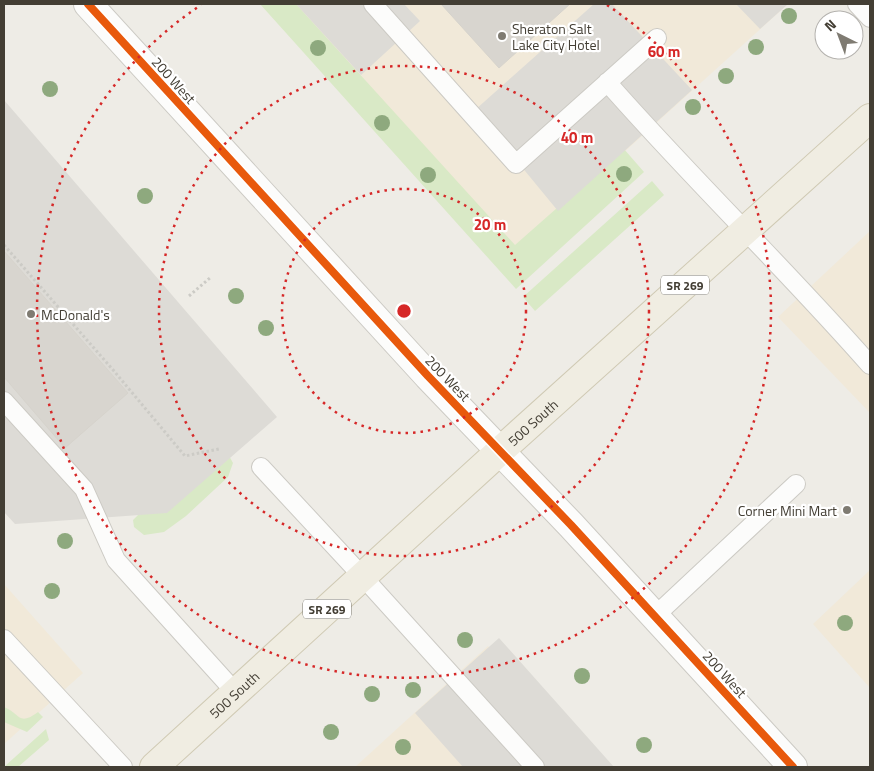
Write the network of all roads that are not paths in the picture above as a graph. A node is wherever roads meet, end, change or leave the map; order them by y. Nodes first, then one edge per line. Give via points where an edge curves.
1 (88, 4) edge
2 (373, 4) edge
3 (857, 4) edge
4 (870, 18) edge
5 (657, 38) dead end
6 (607, 82) junction
7 (870, 118) edge
8 (746, 230) junction
9 (870, 365) edge
10 (4, 401) edge
11 (500, 451) junction
12 (261, 467) dead end
13 (796, 484) dead end
14 (363, 577) junction
15 (656, 616) junction
16 (4, 639) edge
17 (236, 693) junction
18 (124, 767) edge
19 (154, 767) edge
20 (535, 767) edge
21 (793, 767) edge

1 - 11 street, 200 West
2 - 6 lane via 516,164
3 - 4 lane
5 - 6 lane
6 - 8 lane via 671,154
7 - 8 main road, 500 South / SR 269
8 - 9 lane
8 - 11 main road, 500 South / SR 269
10 - 17 lane via 84,488 116,560
11 - 14 main road, 500 South / SR 269
11 - 15 street, 200 West
12 - 14 lane
13 - 15 lane
14 - 17 main road, 500 South / SR 269
14 - 20 lane
15 - 21 street, 200 West
16 - 18 lane
17 - 19 main road, 500 South / SR 269

